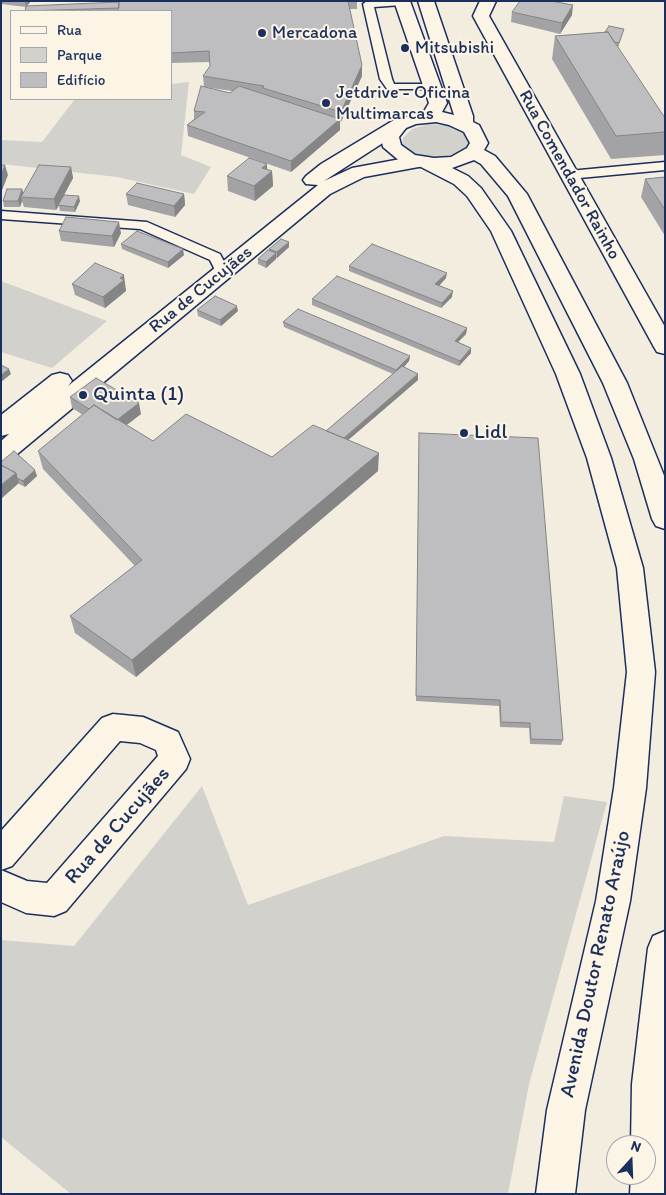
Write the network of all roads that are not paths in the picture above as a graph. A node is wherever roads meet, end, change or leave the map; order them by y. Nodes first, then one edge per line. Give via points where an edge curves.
1 (402, 1) edge
2 (426, 1) edge
3 (488, 1) edge
4 (432, 87) junction
5 (430, 117) junction
6 (400, 124) junction
7 (464, 124) junction
8 (474, 152) junction
9 (422, 163) junction
10 (665, 166) edge
11 (569, 175) junction
12 (1, 215) edge
13 (219, 265) junction
14 (665, 347) edge
15 (1, 428) edge
16 (1, 454) edge
17 (665, 519) edge
18 (1, 855) edge
19 (1, 886) edge
20 (665, 948) edge
21 (662, 989) edge
22 (555, 1194) edge
23 (650, 1194) edge

1 - 4 main road
1 - 4 lane via 368,4 386,79 391,87
2 - 7 main road
3 - 11 main road, Rua Comendador Rainho via 481,16
4 - 5 main road via 438,103
5 - 6 main road
5 - 7 main road via 448,118
6 - 9 main road, Avenida Doutor Renato Araújo via 391,133 390,144 399,154
6 - 13 main road, Rua de Cucujães via 328,168
7 - 8 main road via 477,136 479,142
8 - 9 main road via 455,162
8 - 17 main road via 488,160 517,194 614,383 646,459
9 - 13 main road, Rua de Cucujães via 378,168 334,183
9 - 22 main road, Avenida Doutor Renato Araújo via 461,180 474,192 501,231 568,374 599,458 630,568 641,672 630,788 613,901 566,1110
10 - 11 lane
11 - 14 main road, Rua Comendador Rainho
12 - 13 lane via 142,226
13 - 15 main road, Rua de Cucujães
13 - 16 main road, Rua de Cucujães
18 - 19 main road, Rua de Cucujães via 113,727 143,730 167,741 175,759 54,900 26,897
20 - 21 main road
21 - 23 main road via 650,1084

